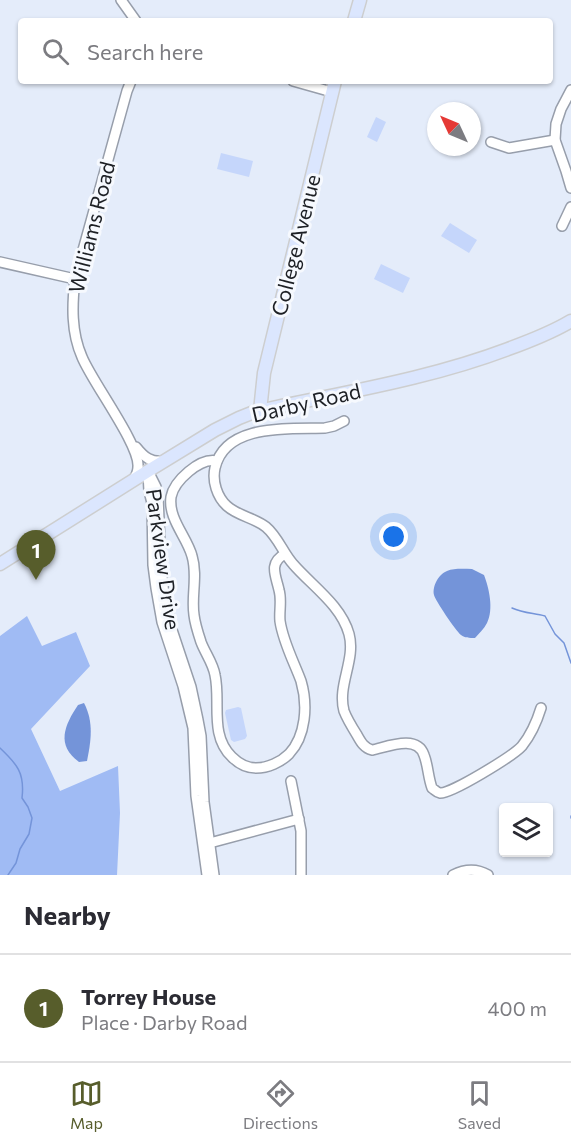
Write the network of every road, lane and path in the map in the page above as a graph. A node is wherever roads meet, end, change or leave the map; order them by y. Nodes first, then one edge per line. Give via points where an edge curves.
1 (121, 0) edge
2 (360, 0) edge
3 (134, 18) edge
4 (355, 18) edge
5 (130, 84) edge
6 (314, 84) edge
7 (334, 87) edge
8 (571, 90) edge
9 (555, 140) junction
10 (492, 142) dead end
11 (571, 188) edge
12 (571, 207) edge
13 (562, 226) dead end
14 (0, 262) edge
15 (75, 279) junction
16 (571, 321) edge
17 (260, 411) junction
18 (344, 421) dead end
19 (127, 436) junction
20 (165, 461) junction
21 (217, 461) junction
22 (148, 471) junction
23 (132, 481) junction
24 (285, 554) junction
25 (0, 564) edge
26 (541, 708) dead end
27 (291, 780) dead end
28 (299, 819) junction
29 (205, 845) junction
30 (207, 875) edge
31 (214, 875) edge
32 (301, 875) edge
33 (453, 875) edge
34 (488, 875) edge

1 - 3 street
2 - 4 main road
5 - 15 street, Williams Road
6 - 7 street
7 - 17 main road, College Avenue via 264,373
8 - 9 street via 556,124
9 - 10 street via 509,148
9 - 11 street
12 - 13 street
14 - 15 street
15 - 19 street, Williams Road via 72,304 81,356
16 - 17 main road, Darby Road via 550,333 429,375
17 - 20 main road, Darby Road via 231,422
18 - 21 street via 325,428 252,433 229,445
19 - 20 street, Williams Road via 145,457
19 - 23 street, Williams Road via 139,466
20 - 22 main road, Darby Road
21 - 24 street via 214,482 222,501 266,527
21 - 24 street via 206,461 182,478 174,488 171,506 192,555 194,615 215,672 216,715 222,743 240,764 250,767 282,760 294,747 303,725 303,688 280,621 280,591 274,576 276,563
22 - 23 main road, Darby Road
22 - 29 street, Parkview Drive via 159,496 156,554 165,619 196,704 201,736 200,791
23 - 25 main road, Darby Road
24 - 26 street via 340,615 347,629 351,647 344,705 362,744 372,750 417,745 424,754 430,783 436,791 455,789 515,753 525,742
27 - 28 street
28 - 29 street
28 - 32 street
29 - 30 street, Parkview Drive
29 - 31 street, Parkview Drive
33 - 34 street via 468,869

